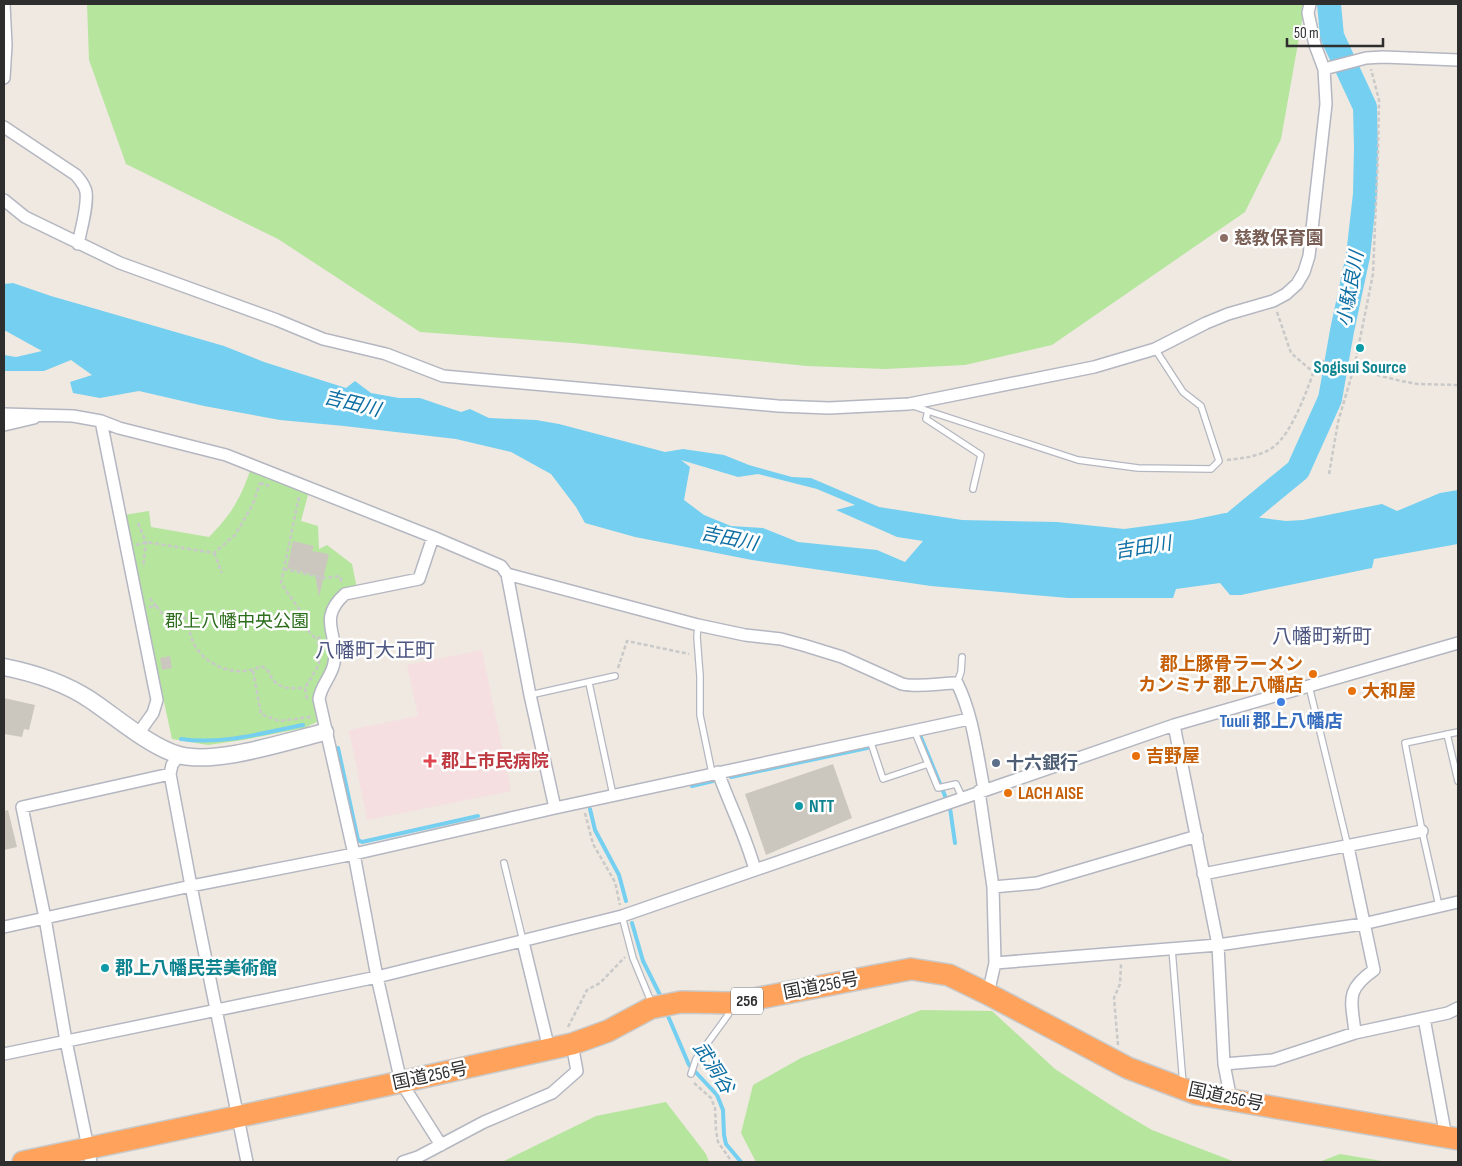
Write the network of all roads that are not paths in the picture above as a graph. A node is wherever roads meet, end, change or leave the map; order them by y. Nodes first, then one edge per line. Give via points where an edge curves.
1 (4, 4) edge
2 (1310, 4) edge
3 (1458, 60) edge
4 (1329, 67) junction
5 (4, 78) edge
6 (4, 126) edge
7 (4, 200) edge
8 (78, 244) junction
9 (1156, 349) junction
10 (909, 404) junction
11 (928, 411) junction
12 (4, 414) edge
13 (40, 415) junction
14 (101, 421) junction
15 (4, 425) edge
16 (973, 489) dead end
17 (433, 536) junction
18 (507, 574) junction
19 (698, 625) junction
20 (1458, 643) edge
21 (962, 657) dead end
22 (4, 667) edge
23 (615, 676) road end
24 (589, 683) junction
25 (957, 683) junction
26 (1309, 684) junction
27 (530, 695) junction
28 (969, 719) junction
29 (1174, 725) junction
30 (914, 730) junction
31 (325, 732) junction
32 (1458, 732) edge
33 (138, 734) junction
34 (1447, 734) junction
35 (870, 740) junction
36 (179, 755) junction
37 (928, 764) junction
38 (715, 773) junction
39 (170, 774) junction
40 (1458, 781) edge
41 (981, 790) junction
42 (613, 795) junction
43 (962, 797) junction
44 (555, 808) junction
45 (1422, 831) junction
46 (1197, 836) junction
47 (1348, 847) junction
48 (354, 854) junction
49 (504, 863) dead end
50 (755, 870) junction
51 (1203, 874) junction
52 (191, 886) junction
53 (993, 887) junction
54 (1458, 902) edge
55 (1439, 906) junction
56 (622, 916) junction
57 (45, 918) junction
58 (1363, 924) junction
59 (4, 927) edge
60 (523, 942) junction
61 (1218, 945) junction
62 (1172, 949) junction
63 (995, 962) junction
64 (377, 977) junction
65 (988, 994) junction
66 (733, 1003) junction
67 (654, 1008) junction
68 (1458, 1008) edge
69 (216, 1009) junction
70 (1424, 1018) junction
71 (1355, 1033) junction
72 (66, 1040) junction
73 (559, 1047) junction
74 (4, 1054) edge
75 (1224, 1064) junction
76 (691, 1074) road end
77 (401, 1082) junction
78 (1183, 1089) junction
79 (1231, 1100) junction
80 (238, 1117) junction
81 (1452, 1138) edge
82 (440, 1145) junction
83 (90, 1155) edge
84 (23, 1162) edge
85 (247, 1162) edge
86 (403, 1162) edge

1 - 5 street
2 - 4 street via 1308,13 1315,45
3 - 4 street via 1383,57 1368,63
4 - 9 street via 1309,256 1297,284 1273,301 1206,323
6 - 8 street via 82,182 86,202
7 - 8 street via 24,217
8 - 10 street via 120,263 323,339 386,354 444,376 778,406 829,408
9 - 10 street via 1094,367
9 - 11 lane via 1183,392 1201,406 1220,461 1211,468 1138,468 1078,460
10 - 11 lane
11 - 16 lane via 926,420 981,455
12 - 13 street
13 - 14 street
13 - 15 street
14 - 17 street via 226,455
14 - 33 street via 157,700 153,713
17 - 18 street via 501,566
17 - 31 street via 419,579 345,594 332,610 334,666 320,690 319,699
18 - 19 street
18 - 27 street
19 - 25 street via 803,645 912,686
19 - 38 lane via 700,716
20 - 26 street
21 - 25 lane
22 - 33 street via 61,683
23 - 24 lane
24 - 27 lane
24 - 42 lane
25 - 28 street
26 - 29 street
26 - 47 lane
27 - 44 street
28 - 30 street
28 - 41 street
29 - 41 street
29 - 46 street
30 - 35 street
30 - 37 lane
31 - 36 street via 229,755
31 - 48 street
32 - 34 lane
33 - 36 street
34 - 40 lane
34 - 45 lane via 1405,743
35 - 37 lane via 883,779
35 - 38 street
36 - 39 street
37 - 43 lane via 938,788 956,784
38 - 42 street
38 - 50 street via 749,847
39 - 52 street
39 - 57 street via 22,807
41 - 43 street
41 - 53 street
42 - 44 street
43 - 50 street
44 - 48 street
45 - 47 street
45 - 55 lane
46 - 51 street
46 - 53 street via 1037,883
47 - 51 street
47 - 58 street
48 - 52 street
48 - 64 street
49 - 60 lane
50 - 56 street
51 - 61 street
52 - 57 street
52 - 69 street
53 - 63 street
54 - 55 street
55 - 58 street
56 - 60 street
56 - 67 lane via 631,950
57 - 59 street
57 - 72 street
58 - 61 street
58 - 71 street via 1374,970 1361,979 1351,994
60 - 64 street
60 - 73 street
61 - 62 street
61 - 75 street
62 - 63 street
62 - 78 lane
63 - 65 street
64 - 69 street
64 - 77 street
65 - 66 highway, 国道256号 / 256 via 949,975 911,969
65 - 78 highway, 国道256号 / 256 via 1119,1064
66 - 67 highway, 国道256号 / 256 via 681,1002
66 - 76 lane via 696,1059
67 - 73 highway, 国道256号 / 256 via 608,1031
68 - 70 street
69 - 72 street
69 - 80 street
70 - 71 street
70 - 81 street
71 - 75 street via 1272,1060
72 - 74 street
72 - 83 street
73 - 77 highway, 国道256号 / 256
73 - 82 street via 577,1071 552,1092
75 - 79 street
77 - 80 highway, 国道256号 / 256
77 - 82 street
78 - 79 highway, 国道256号 / 256
79 - 81 highway, 国道256号 / 256
80 - 83 highway, 国道256号 / 256
80 - 85 street
82 - 86 street
83 - 84 highway, 国道256号 / 256

